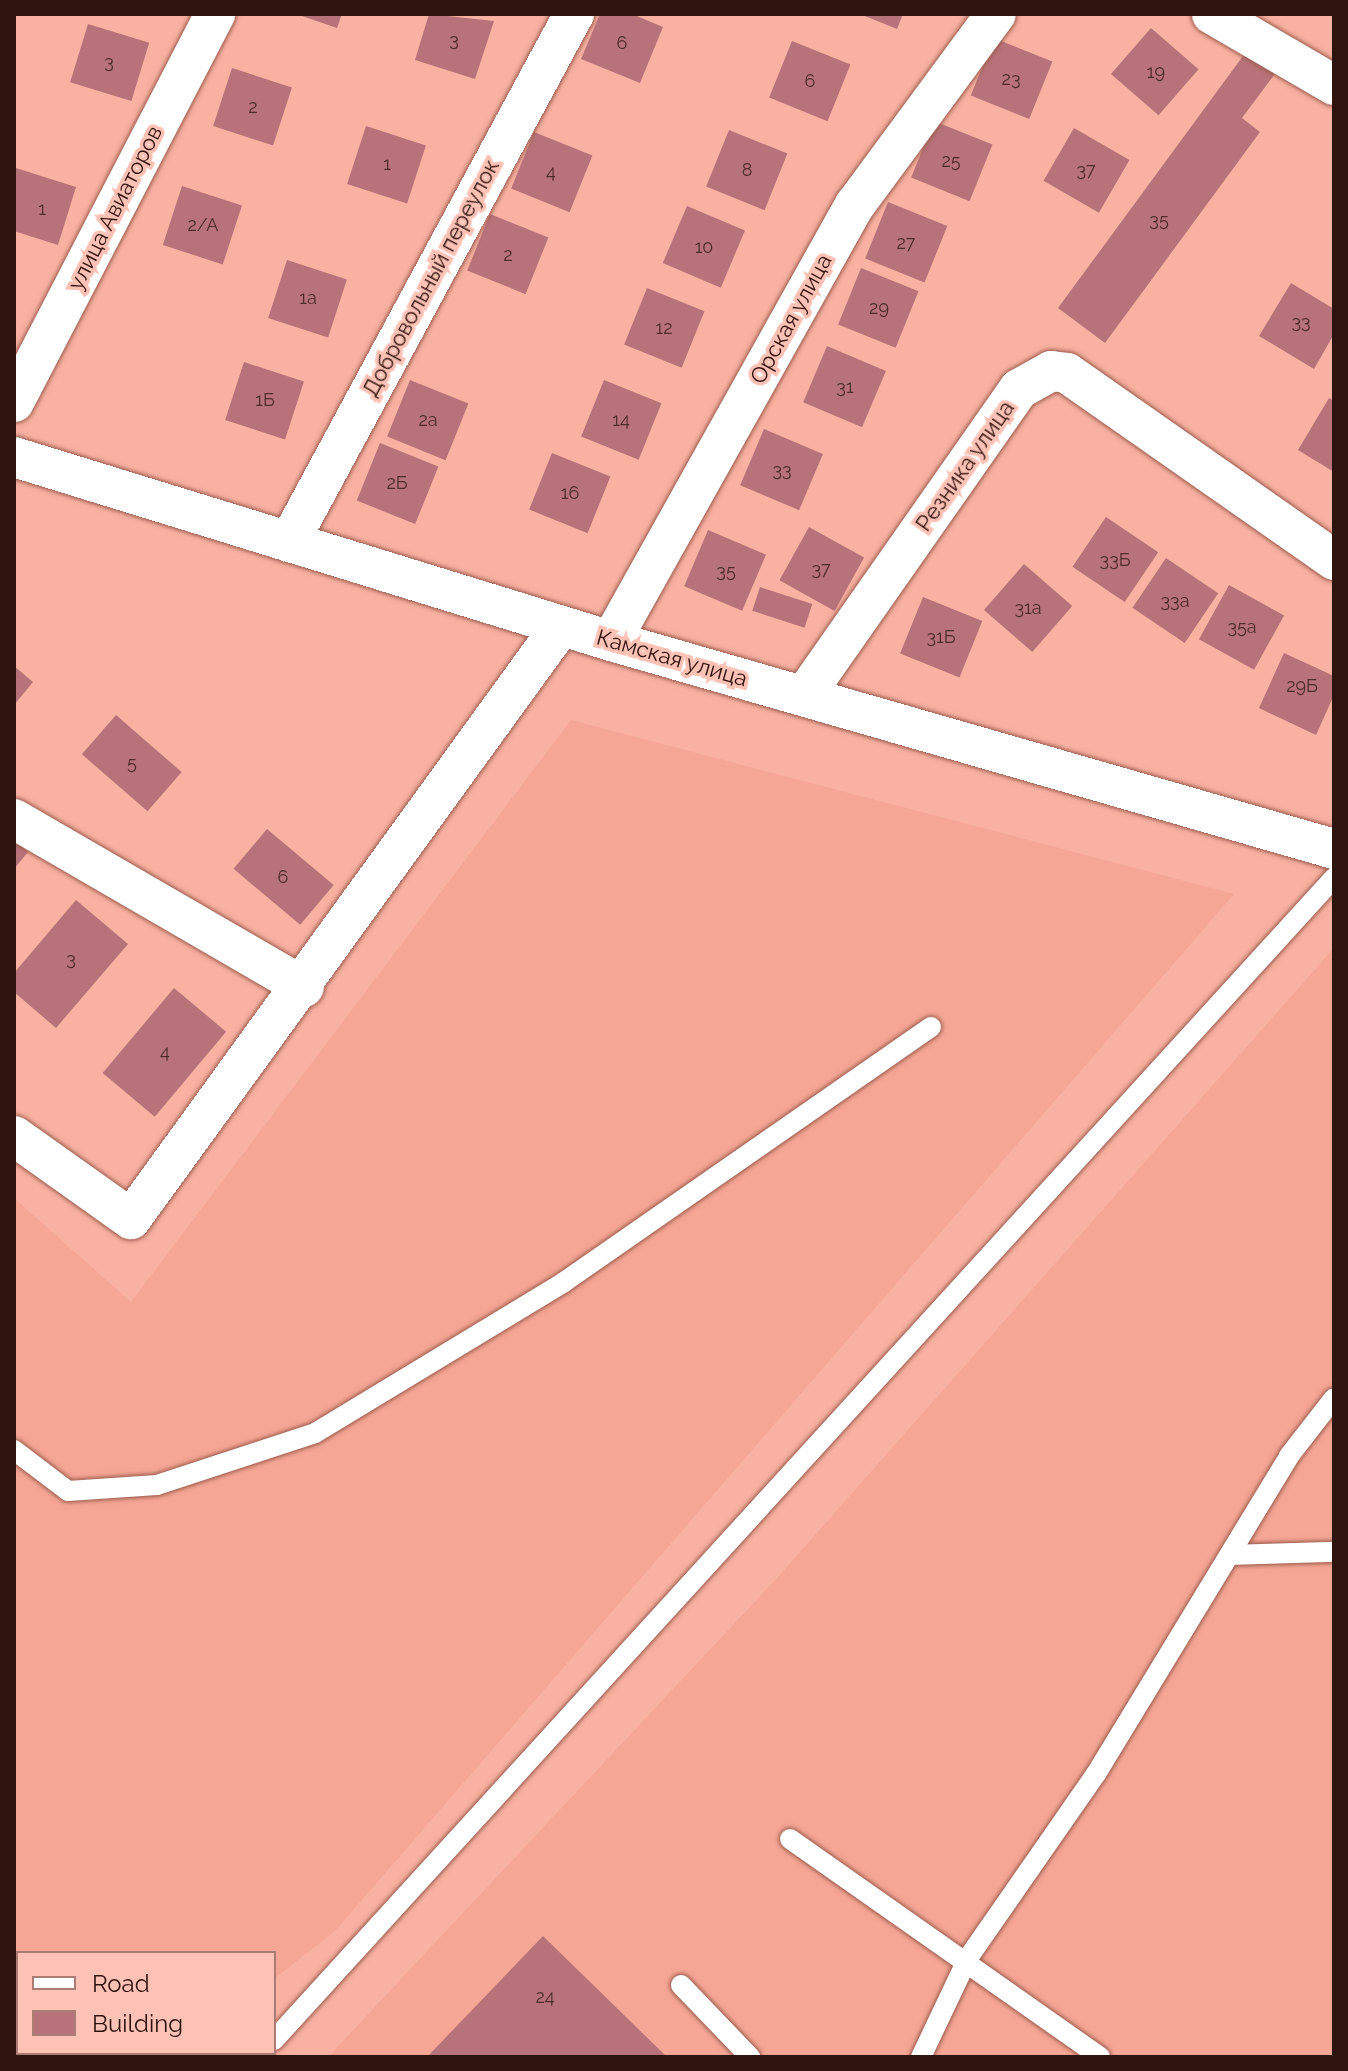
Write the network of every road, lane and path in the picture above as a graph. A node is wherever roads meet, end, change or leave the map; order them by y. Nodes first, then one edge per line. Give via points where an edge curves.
1 (215, 14) edge
2 (574, 14) edge
3 (996, 14) edge
4 (1212, 14) edge
5 (1334, 85) edge
6 (14, 402) edge
7 (14, 457) edge
8 (289, 542) junction
9 (1334, 560) edge
10 (561, 626) junction
11 (611, 641) junction
12 (804, 696) junction
13 (14, 819) edge
14 (1334, 849) edge
15 (1334, 878) edge
16 (304, 987) junction
17 (931, 1027) dead end
18 (14, 1136) edge
19 (1334, 1398) edge
20 (14, 1450) edge
21 (1334, 1552) edge
22 (1230, 1555) junction
23 (790, 1839) dead end
24 (968, 1958) junction
25 (681, 1985) dead end
26 (276, 2038) edge
27 (750, 2057) edge
28 (921, 2057) edge
29 (1100, 2057) edge

1 - 6 street, улица Авиаторов
2 - 8 street, Добровольный переулок
3 - 11 street, Орская улица via 855,205
4 - 5 street
7 - 8 street, Камская улица
8 - 10 street, Камская улица
9 - 12 street, Резника улица via 1067,373 1051,371 1019,389
10 - 11 street, Камская улица
10 - 16 street
11 - 12 street, Камская улица
12 - 14 street, Камская улица
13 - 16 street
15 - 26 lane
16 - 18 street via 131,1219
17 - 20 lane via 564,1282 315,1433 157,1485 68,1491
19 - 22 lane
21 - 22 lane
22 - 24 lane via 1096,1774
23 - 24 lane
24 - 28 lane
24 - 29 lane
25 - 27 lane

